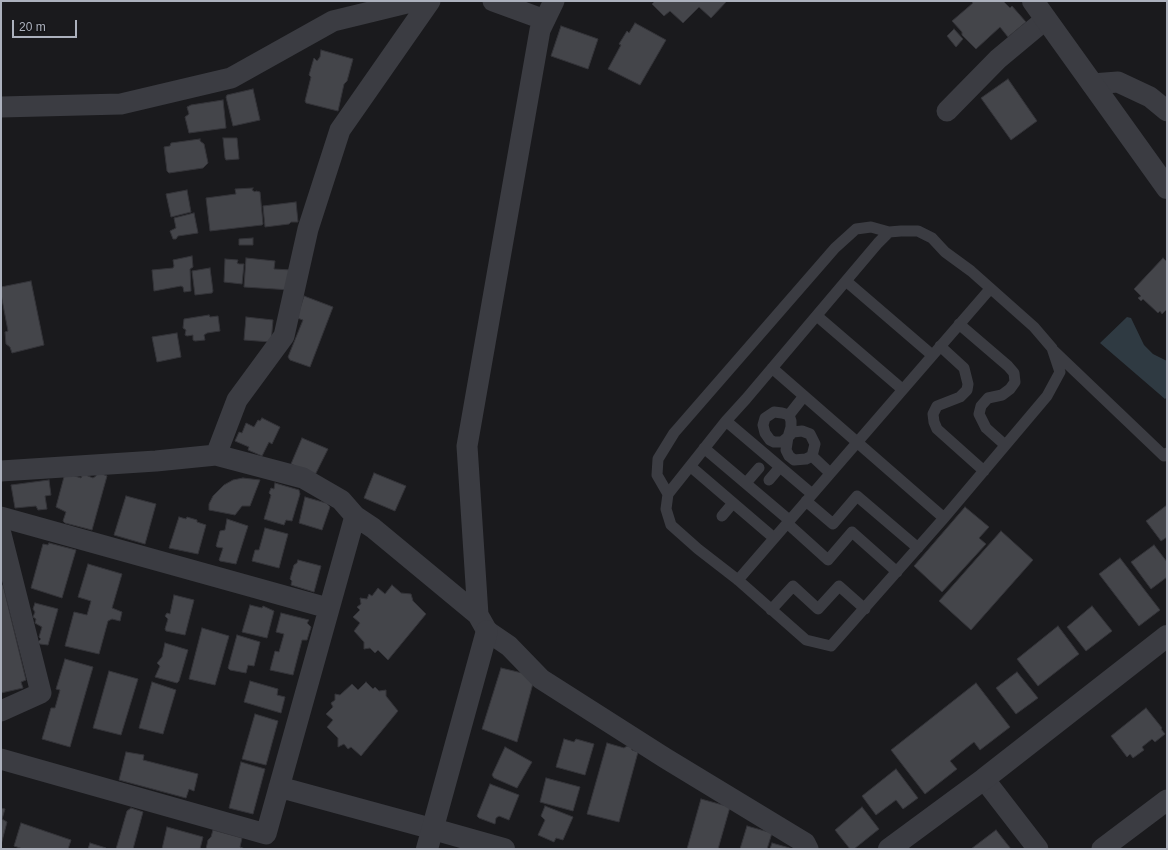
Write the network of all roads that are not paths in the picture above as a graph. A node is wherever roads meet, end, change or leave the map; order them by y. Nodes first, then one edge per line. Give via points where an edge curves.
1 (415, 1) edge
2 (430, 1) edge
3 (493, 1) edge
4 (554, 1) edge
5 (1033, 1) edge
6 (1046, 19) junction
7 (545, 20) junction
8 (1092, 84) junction
9 (1, 107) edge
10 (947, 111) dead end
11 (1167, 111) edge
12 (1167, 188) edge
13 (889, 232) junction
14 (846, 281) junction
15 (990, 288) junction
16 (817, 316) junction
17 (960, 324) junction
18 (940, 346) junction
19 (1052, 348) junction
20 (932, 356) junction
21 (772, 368) junction
22 (902, 389) junction
23 (804, 396) junction
24 (789, 415) junction
25 (726, 421) junction
26 (788, 437) junction
27 (857, 442) junction
28 (1005, 445) junction
29 (704, 448) junction
30 (1167, 453) edge
31 (216, 455) junction
32 (812, 456) junction
33 (690, 466) junction
34 (780, 467) junction
35 (759, 468) dead end
36 (1, 471) edge
37 (984, 471) junction
38 (830, 473) junction
39 (769, 480) dead end
40 (746, 483) junction
41 (668, 494) junction
42 (809, 498) junction
43 (733, 503) junction
44 (355, 516) junction
45 (722, 516) dead end
46 (1, 517) edge
47 (944, 518) junction
48 (788, 521) junction
49 (1, 534) edge
50 (774, 538) junction
51 (918, 548) junction
52 (897, 572) junction
53 (738, 580) junction
54 (328, 608) junction
55 (865, 609) junction
56 (771, 610) junction
57 (482, 623) junction
58 (1167, 636) edge
59 (1, 711) edge
60 (1, 759) edge
61 (984, 779) junction
62 (279, 787) junction
63 (1167, 800) edge
64 (430, 839) edge
65 (504, 849) edge
66 (808, 849) edge
67 (889, 849) edge
68 (1038, 849) edge
69 (1102, 849) edge

1 - 9 street via 333,21 231,78 121,104
2 - 31 street via 340,130 308,229 284,336 237,400
3 - 7 street
4 - 7 street
5 - 6 street
6 - 8 street
6 - 10 street via 998,59
7 - 57 street via 540,30 467,446
8 - 11 street via 1118,82 1150,97
8 - 12 street
13 - 14 lane
13 - 15 lane via 918,231 932,238 945,252
13 - 41 lane via 871,227 856,229 836,248 674,433 658,459 657,475
14 - 16 lane
14 - 20 lane
15 - 17 lane
15 - 19 lane via 1034,327
16 - 21 lane
16 - 22 lane
17 - 18 lane
17 - 28 lane via 1014,373 1015,382 1010,389 988,398 981,406 979,414 986,428
18 - 20 lane
18 - 37 lane via 964,368 968,384 967,390 960,397 937,406 933,414 934,422 937,430
19 - 28 lane via 1060,372 1047,396
19 - 30 lane via 1164,456
20 - 22 lane
21 - 23 lane
21 - 25 lane
22 - 27 lane
23 - 24 lane
23 - 27 lane
24 - 26 lane via 791,427
24 - 26 lane via 774,412 765,418 763,425 765,433 774,442 782,442
25 - 29 lane
25 - 34 lane
26 - 32 lane via 786,450 794,460
26 - 32 lane via 793,432 802,431 810,434 815,444
27 - 38 lane
27 - 47 lane
28 - 37 lane
29 - 33 lane
29 - 40 lane
31 - 36 street
31 - 44 street via 303,478 341,500
32 - 38 lane
33 - 41 lane
33 - 43 lane
34 - 39 lane
34 - 42 lane
35 - 40 lane
37 - 47 lane
38 - 42 lane
40 - 48 lane
41 - 53 lane via 666,509 671,525
42 - 48 lane
42 - 51 lane via 833,524 857,496
43 - 45 lane
43 - 50 lane
44 - 54 street
44 - 57 street via 373,528
46 - 54 street
47 - 51 lane
48 - 50 lane
48 - 52 lane via 828,560 852,532
49 - 59 street via 41,693
50 - 53 lane
51 - 52 lane
52 - 55 lane
53 - 56 lane
54 - 62 street
55 - 56 lane via 831,646 806,640
55 - 56 lane via 839,586 818,608 794,586
57 - 64 street
57 - 66 street via 541,680 806,843
58 - 61 street
60 - 62 street via 266,834
61 - 67 street
61 - 68 street
62 - 64 street
63 - 69 street
64 - 65 street

